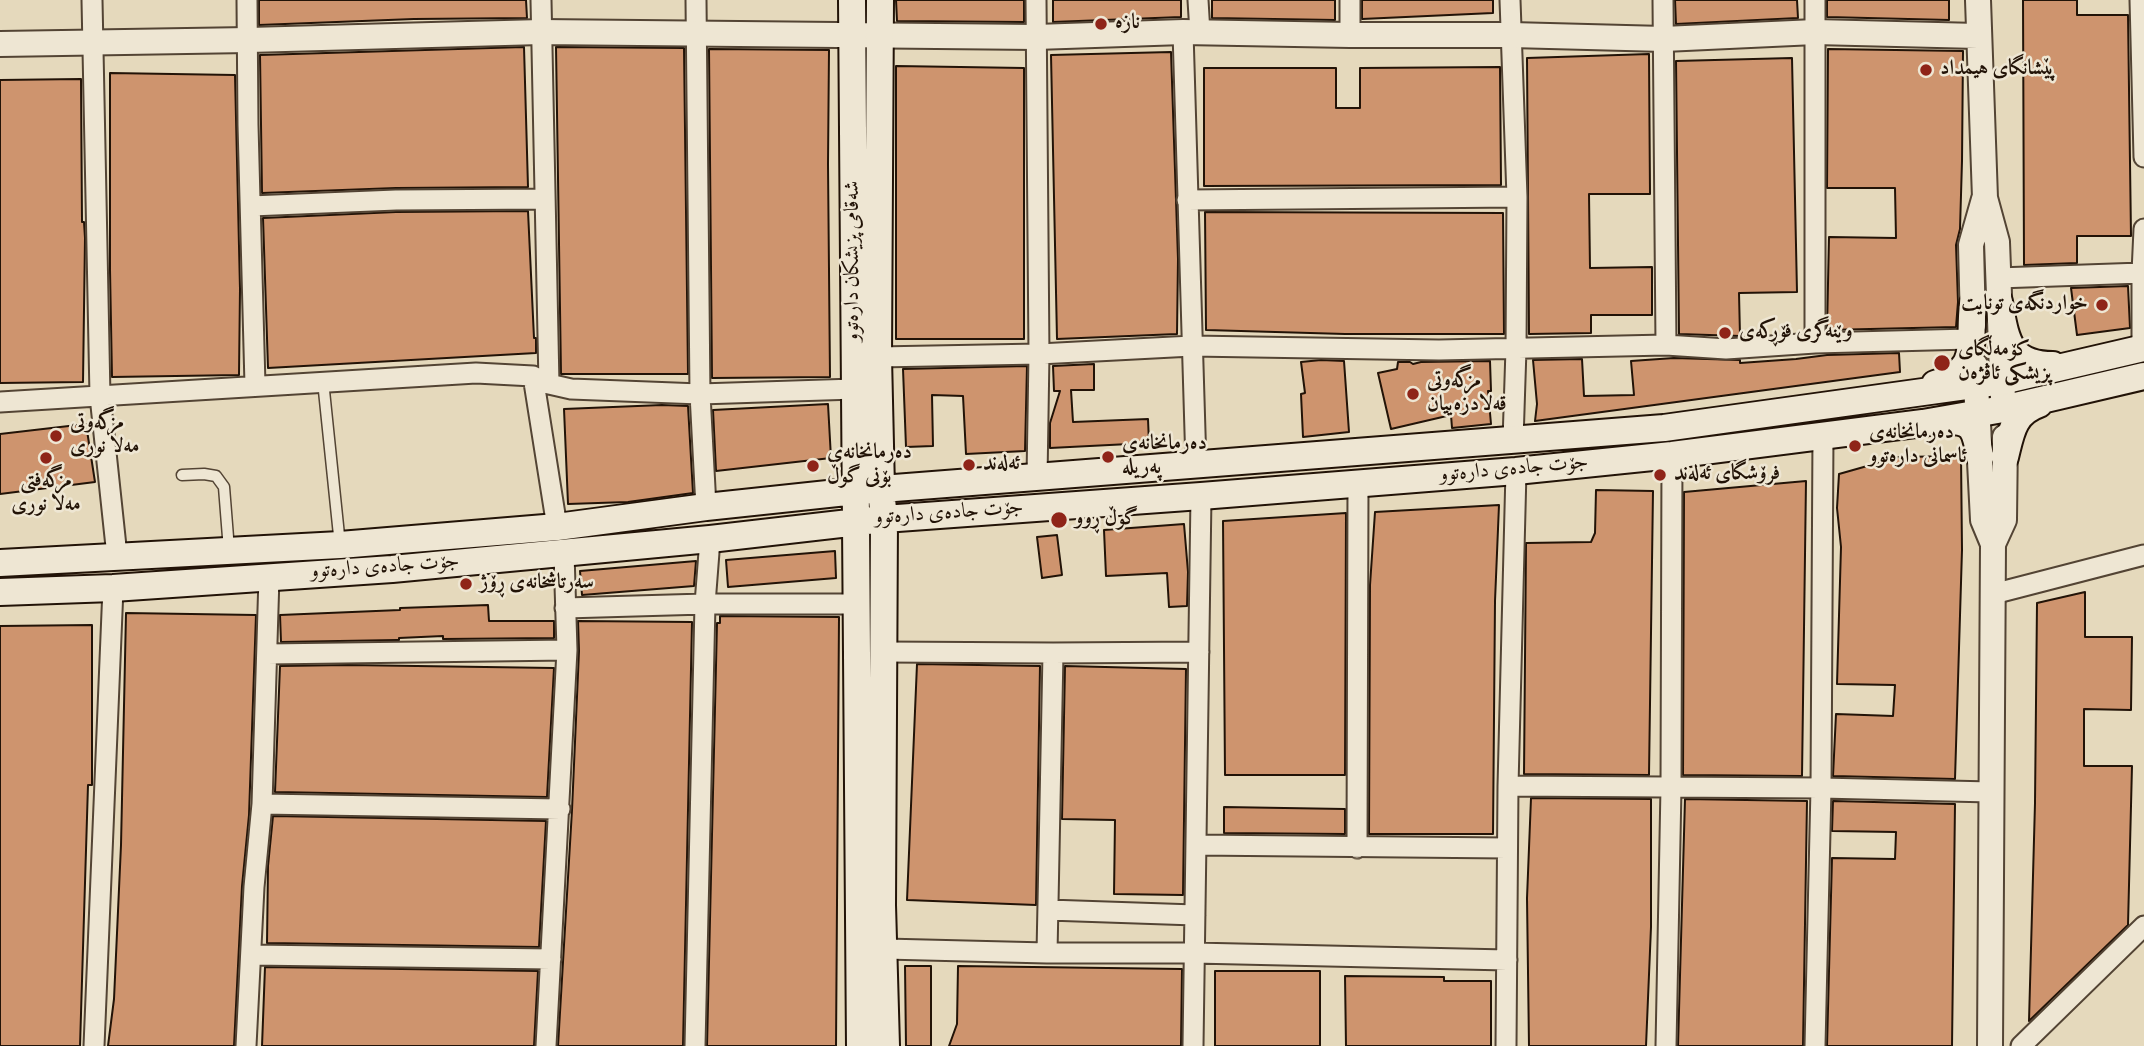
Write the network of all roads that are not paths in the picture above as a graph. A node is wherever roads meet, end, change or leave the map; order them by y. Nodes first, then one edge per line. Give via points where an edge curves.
1 (92, 0) edge
2 (247, 0) edge
3 (541, 0) edge
4 (696, 0) edge
5 (852, 0) edge
6 (880, 0) edge
7 (1036, 0) edge
8 (1198, 0) edge
9 (1350, 0) edge
10 (1510, 0) edge
11 (1663, 0) edge
12 (1815, 0) edge
13 (1978, 0) edge
14 (2140, 0) edge
15 (541, 32) junction
16 (1191, 32) junction
17 (1815, 32) junction
18 (697, 33) junction
19 (852, 35) junction
20 (1350, 35) junction
21 (1511, 35) junction
22 (880, 36) junction
23 (1978, 36) junction
24 (1036, 37) junction
25 (1664, 38) junction
26 (249, 40) junction
27 (92, 42) junction
28 (0, 44) edge
29 (2144, 157) edge
30 (1517, 197) junction
31 (1984, 198) junction
32 (544, 199) junction
33 (1187, 200) junction
34 (251, 206) junction
35 (2144, 229) edge
36 (2142, 273) junction
37 (1990, 295) junction
38 (1970, 339) junction
39 (1815, 343) junction
40 (1666, 345) junction
41 (1192, 346) junction
42 (2143, 348) edge
43 (1516, 349) junction
44 (1040, 354) junction
45 (878, 357) junction
46 (2076, 363) junction
47 (2144, 376) edge
48 (541, 380) junction
49 (323, 381) junction
50 (2002, 381) junction
51 (1976, 384) junction
52 (256, 385) junction
53 (855, 389) junction
54 (2084, 390) junction
55 (700, 394) junction
56 (100, 396) junction
57 (1891, 396) junction
58 (0, 402) edge
59 (1991, 412) junction
60 (1923, 422) junction
61 (1823, 434) junction
62 (1513, 441) junction
63 (1672, 455) junction
64 (1992, 456) junction
65 (1196, 465) junction
66 (1516, 471) junction
67 (181, 475) dead end
68 (1037, 478) junction
69 (1358, 484) junction
70 (868, 490) junction
71 (1201, 496) junction
72 (706, 507) junction
73 (884, 519) junction
74 (856, 521) junction
75 (557, 527) junction
76 (710, 539) junction
77 (340, 545) junction
78 (229, 551) junction
79 (564, 553) junction
80 (2144, 555) edge
81 (117, 556) junction
82 (0, 563) edge
83 (269, 577) junction
84 (113, 588) junction
85 (0, 592) edge
86 (1993, 594) junction
87 (705, 604) junction
88 (856, 604) junction
89 (565, 608) junction
90 (566, 650) junction
91 (883, 652) junction
92 (1199, 652) junction
93 (1053, 653) junction
94 (267, 654) junction
95 (1508, 786) junction
96 (1671, 787) junction
97 (1821, 788) junction
98 (1992, 792) junction
99 (262, 804) junction
100 (560, 809) junction
101 (1196, 845) junction
102 (1357, 848) junction
103 (1507, 848) junction
104 (1048, 910) junction
105 (1195, 915) junction
106 (2144, 926) edge
107 (885, 949) junction
108 (1047, 953) junction
109 (1194, 953) junction
110 (252, 955) junction
111 (551, 959) junction
112 (1507, 960) junction
113 (94, 1046) edge
114 (246, 1046) edge
115 (546, 1046) edge
116 (695, 1046) edge
117 (860, 1046) edge
118 (886, 1046) edge
119 (1193, 1046) edge
120 (1506, 1046) edge
121 (1666, 1046) edge
122 (1815, 1046) edge
123 (1990, 1046) edge
124 (2021, 1046) edge

1 - 27 street
2 - 26 street
3 - 15 street
4 - 18 street
5 - 19 main road, شەقامی پزیشکان دارەتوو
6 - 22 main road, شەقامی پزیشکان دارەتوو
7 - 24 street
8 - 16 street
9 - 20 street
10 - 21 street
11 - 25 street
12 - 17 street
13 - 23 street
14 - 29 street
15 - 18 street
15 - 26 street
15 - 32 street
16 - 20 street
16 - 24 street
16 - 33 street
17 - 23 street
17 - 25 street
17 - 39 street
18 - 19 street
18 - 55 street
19 - 22 street
19 - 53 main road, شەقامی پزیشکان دارەتوو
20 - 21 street
21 - 25 street
21 - 30 street
22 - 24 street
22 - 45 main road, شەقامی پزیشکان دارەتوو
23 - 31 street
24 - 44 street
25 - 40 street
26 - 27 street
26 - 34 street
27 - 28 street
27 - 56 street
30 - 33 street
30 - 43 street
31 - 37 street via 1997,242
31 - 37 street via 1971,245
32 - 34 street
32 - 48 street
33 - 41 street
34 - 52 street
35 - 36 street
36 - 37 street
36 - 42 street
37 - 38 main road
37 - 46 main road via 2019,357 2036,365
37 - 50 street
37 - 51 street
38 - 39 street
38 - 57 main road via 1969,360 1959,374
39 - 40 street via 1726,349
40 - 43 street
41 - 43 street
41 - 44 street
41 - 65 street
42 - 46 main road, جۆت جادەی دارەتوو
43 - 62 street
44 - 45 street
44 - 68 street
45 - 70 main road, شەقامی پزیشکان دارەتوو
46 - 50 main road, جۆت جادەی دارەتوو
47 - 54 main road, جۆت جادەی دارەتوو
48 - 49 street via 476,373
48 - 55 street via 571,389
48 - 75 street
49 - 52 street
49 - 77 lane
50 - 51 main road, جۆت جادەی دارەتوو
50 - 59 street
51 - 57 main road, جۆت جادەی دارەتوو
51 - 59 street
52 - 56 street
53 - 55 street
53 - 70 main road, شەقامی پزیشکان دارەتوو
54 - 59 main road, جۆت جادەی دارەتوو
54 - 64 main road via 2024,411
55 - 72 street
56 - 58 street
56 - 81 street
57 - 62 main road, جۆت جادەی دارەتوو via 1664,428
59 - 60 main road, جۆت جادەی دارەتوو
59 - 64 street
60 - 61 main road, جۆت جادەی دارەتوو
60 - 64 main road via 1961,421
61 - 63 main road, جۆت جادەی دارەتوو
61 - 97 street
62 - 65 main road, جۆت جادەی دارەتوو
63 - 66 main road, جۆت جادەی دارەتوو
63 - 96 street
64 - 86 street via 1983,520 1993,544
65 - 68 main road, جۆت جادەی دارەتوو
66 - 69 main road, جۆت جادەی دارەتوو
66 - 95 street
67 - 78 lane via 216,476 224,487
68 - 70 main road, جۆت جادەی دارەتوو
69 - 71 main road, جۆت جادەی دارەتوو
69 - 102 street
70 - 72 main road, جۆت جادەی دارەتوو
70 - 73 main road, شەقامی پزیشکان دارەتوو
70 - 74 main road, شەقامی پزیشکان دارەتوو
71 - 73 main road, جۆت جادەی دارەتوو
71 - 92 street
72 - 75 main road, جۆت جادەی دارەتوو
73 - 74 main road, جۆت جادەی دارەتوو
73 - 91 main road, شەقامی پزیشکان دارەتوو
74 - 76 main road, جۆت جادەی دارەتوو
74 - 88 main road, شەقامی پزیشکان دارەتوو
75 - 77 main road, جۆت جادەی دارەتوو
76 - 79 main road, جۆت جادەی دارەتوو
76 - 87 street
77 - 78 main road, جۆت جادەی دارەتوو
78 - 81 main road, جۆت جادەی دارەتوو
79 - 83 main road, جۆت جادەی دارەتوو
79 - 89 street
80 - 86 street
81 - 82 main road, جۆت جادەی دارەتوو
83 - 84 main road, جۆت جادەی دارەتوو
83 - 94 street
84 - 85 main road, جۆت جادەی دارەتوو
84 - 113 street
86 - 98 street
87 - 88 street
87 - 89 street
87 - 116 street
88 - 117 main road, شەقامی پزیشکان دارەتوو
89 - 90 street
90 - 94 street
90 - 100 street
91 - 93 street
91 - 107 main road, شەقامی پزیشکان دارەتوو
92 - 93 street
92 - 101 street
93 - 104 street
94 - 99 street
95 - 96 street
95 - 103 street
96 - 97 street
96 - 121 street
97 - 98 street
97 - 122 street
98 - 123 street
99 - 100 street
99 - 110 street
100 - 111 street
101 - 102 street
101 - 105 street
102 - 103 street
103 - 112 street
104 - 105 street
104 - 108 street
105 - 109 street
106 - 124 street
107 - 108 street
107 - 118 main road, شەقامی پزیشکان دارەتوو
108 - 109 street
109 - 112 street
109 - 119 street
110 - 111 street
110 - 114 street
111 - 115 street
112 - 120 street

